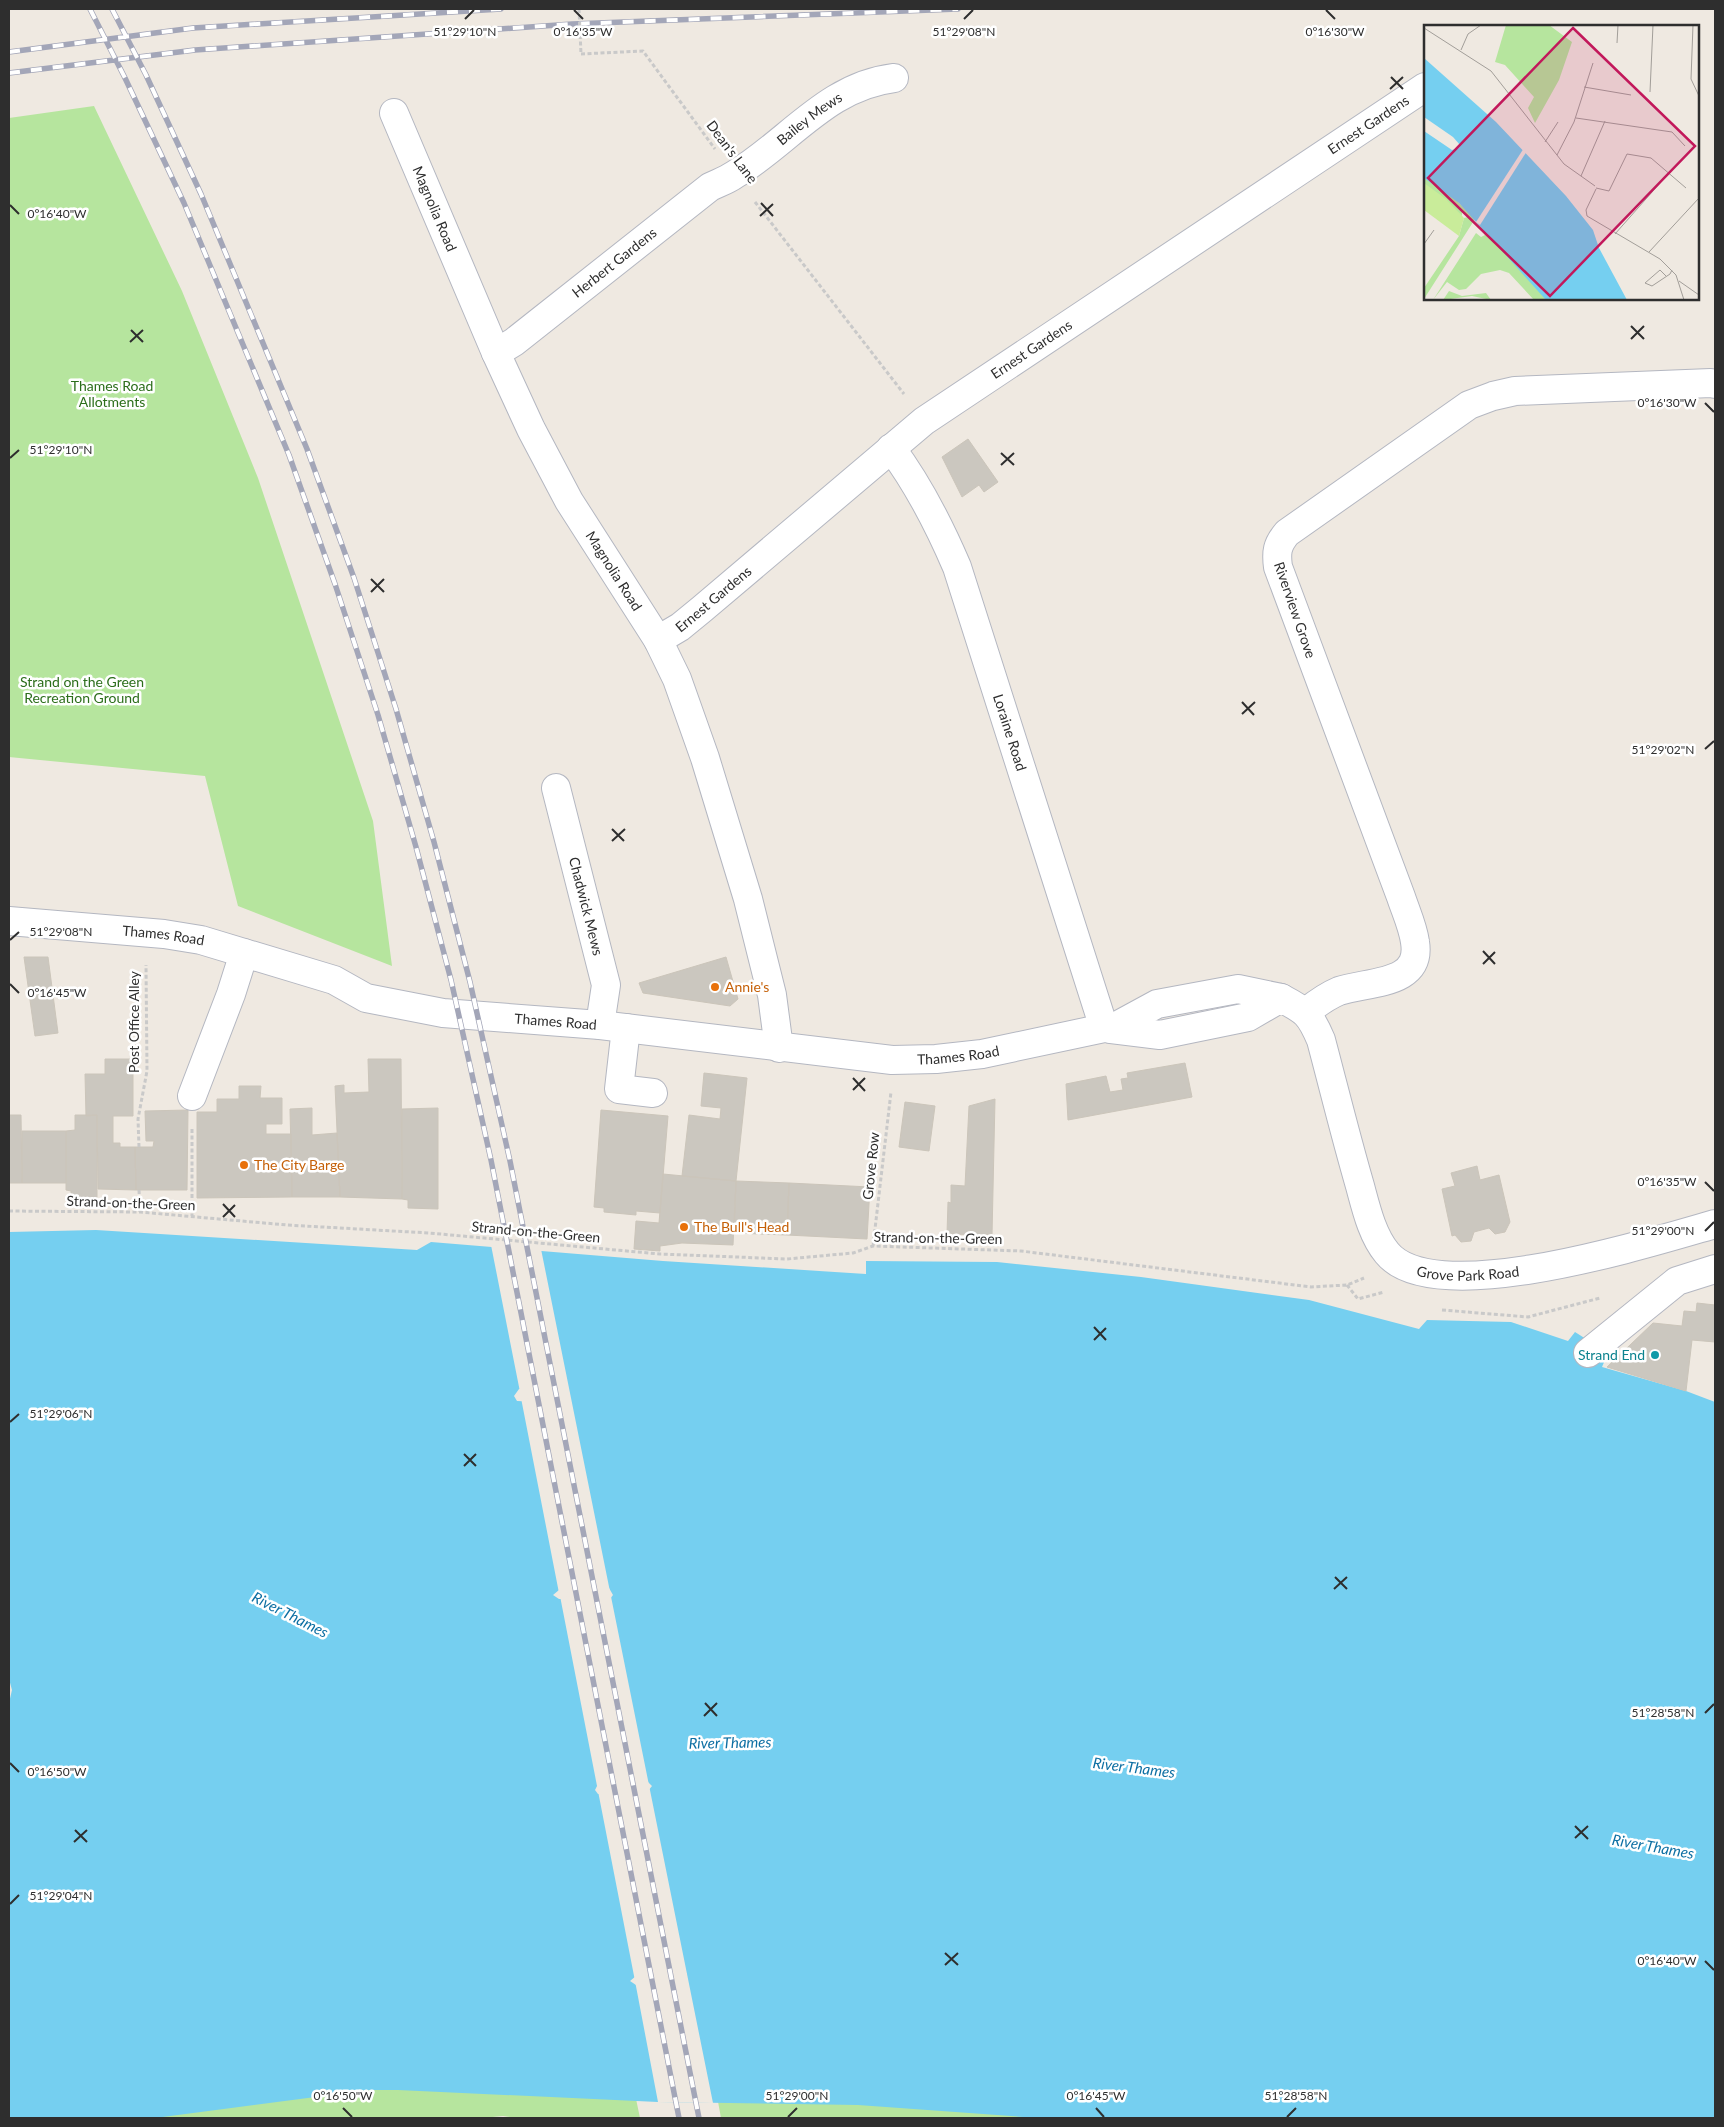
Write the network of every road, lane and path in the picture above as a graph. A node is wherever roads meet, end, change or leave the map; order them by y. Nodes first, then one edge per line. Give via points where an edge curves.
1 (579, 9) edge
2 (894, 78) dead end
3 (1424, 87) edge
4 (394, 113) dead end
5 (734, 175) junction
6 (496, 353) junction
7 (1715, 384) edge
8 (924, 420) junction
9 (891, 448) junction
10 (658, 640) junction
11 (556, 788) dead end
12 (9, 921) edge
13 (244, 953) junction
14 (146, 957) dead end
15 (1306, 1012) junction
16 (613, 1027) junction
17 (1108, 1028) junction
18 (780, 1048) junction
19 (892, 1089) dead end
20 (653, 1093) dead end
21 (192, 1096) joint
22 (139, 1147) dead end
23 (139, 1190) dead end
24 (9, 1211) edge
25 (140, 1212) junction
26 (192, 1216) junction
27 (1715, 1224) edge
28 (873, 1246) junction
29 (1715, 1269) edge
30 (1371, 1282) dead end
31 (1347, 1285) junction
32 (1378, 1287) dead end
33 (1384, 1292) junction
34 (1394, 1295) dead end
35 (1602, 1297) dead end
36 (1438, 1309) dead end
37 (1588, 1352) dead end

1 - 5 path, Dean's Lane, bridge via 581,54 643,50
2 - 5 street, Bailey Mews via 854,88 832,101
3 - 8 street, Ernest Gardens
4 - 6 street, Magnolia Road
5 - 6 street, Herbert Gardens via 710,187
5 - 8 path, Dean's Lane
6 - 10 street, Magnolia Road via 569,501
7 - 15 street, Riverview Grove via 1525,391 1493,396 1469,405 1287,533 1279,542 1276,552 1278,567 1402,897 1415,942 1411,969 1401,976 1338,992
8 - 9 street, Ernest Gardens
9 - 10 street, Ernest Gardens via 702,609
9 - 17 street, Loraine Road via 909,472 957,567
10 - 18 street, Magnolia Road via 677,679 696,732 748,899 772,995
11 - 16 street, Chadwick Mews via 606,985
12 - 13 street, Thames Road via 164,934 201,940
13 - 16 street, Thames Road via 334,980 366,998 443,1013
13 - 21 street
14 - 22 path, Post Office Alley via 147,1071 138,1119
15 - 17 street, Thames Road via 1281,998 1238,989 1157,1004
15 - 27 street, Grove Park Road via 1321,1040 1369,1218 1386,1252 1406,1268 1451,1276 1506,1272 1600,1256
16 - 18 street, Thames Road
16 - 20 street, Chadwick Mews via 619,1089
17 - 18 street, Thames Road via 982,1054 936,1059 892,1060
19 - 28 path, Grove Row
21 - 26 path
23 - 25 path
24 - 25 path, Strand-on-the-Green
25 - 26 path, Strand-on-the-Green
26 - 28 path, Strand-on-the-Green via 660,1254 787,1258 853,1253
28 - 31 path, Strand-on-the-Green via 1021,1251 1311,1286
29 - 37 street via 1677,1281
30 - 31 path, Strand-on-the-Green via 1365,1277
31 - 33 path via 1358,1299
32 - 33 path
33 - 34 path
35 - 36 path via 1528,1317

